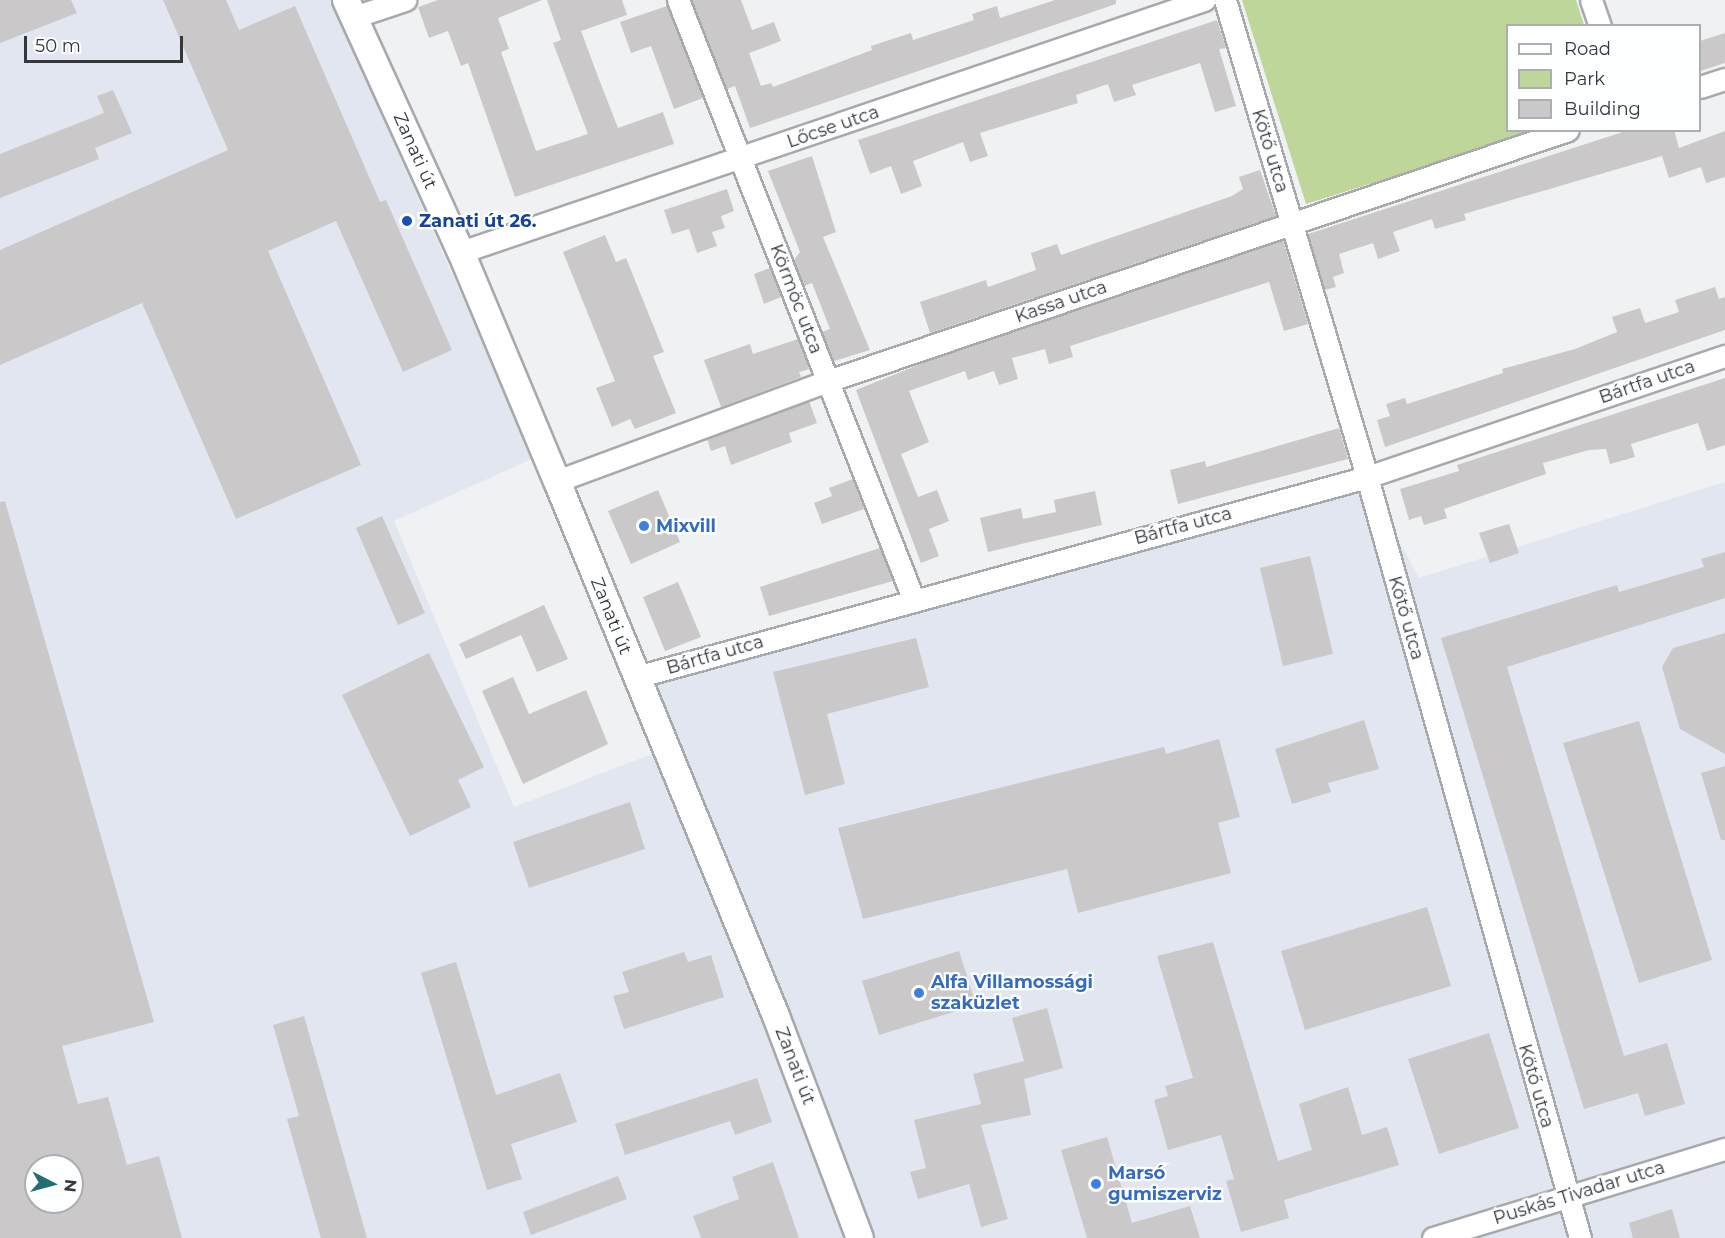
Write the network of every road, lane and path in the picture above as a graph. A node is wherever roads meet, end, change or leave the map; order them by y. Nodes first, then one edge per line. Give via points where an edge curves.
1 (405, 0) edge
2 (678, 0) edge
3 (1204, 0) edge
4 (1225, 0) edge
5 (1591, 0) edge
6 (350, 9) edge
7 (1599, 24) edge
8 (1725, 79) edge
9 (1701, 87) edge
10 (1562, 132) edge
11 (741, 159) junction
12 (1292, 223) junction
13 (461, 252) junction
14 (1725, 356) edge
15 (828, 381) junction
16 (1367, 477) junction
17 (556, 481) junction
18 (913, 598) junction
19 (636, 677) junction
20 (1725, 1149) edge
21 (1566, 1195) junction
22 (860, 1238) edge
23 (1432, 1238) edge
24 (1580, 1238) edge

1 - 6 street
2 - 11 street, Körmöc utca
3 - 11 street, Lőcse utca
4 - 12 street, Kötő utca
5 - 7 street
6 - 13 street, Zanati út
8 - 9 street
10 - 12 street, Kassa utca
11 - 13 street, Lőcse utca
11 - 15 street, Körmöc utca
12 - 15 street, Kassa utca
12 - 16 street, Kötő utca
13 - 17 street, Zanati út
14 - 16 street, Bártfa utca
15 - 17 street, Kassa utca
15 - 18 street, Körmöc utca
16 - 18 street, Bártfa utca
16 - 21 street, Kötő utca
17 - 19 street, Zanati út
18 - 19 street, Bártfa utca
19 - 22 street, Zanati út via 776,1016
20 - 21 street, Puskás Tivadar utca
21 - 23 street, Puskás Tivadar utca
21 - 24 street, Kötő utca

